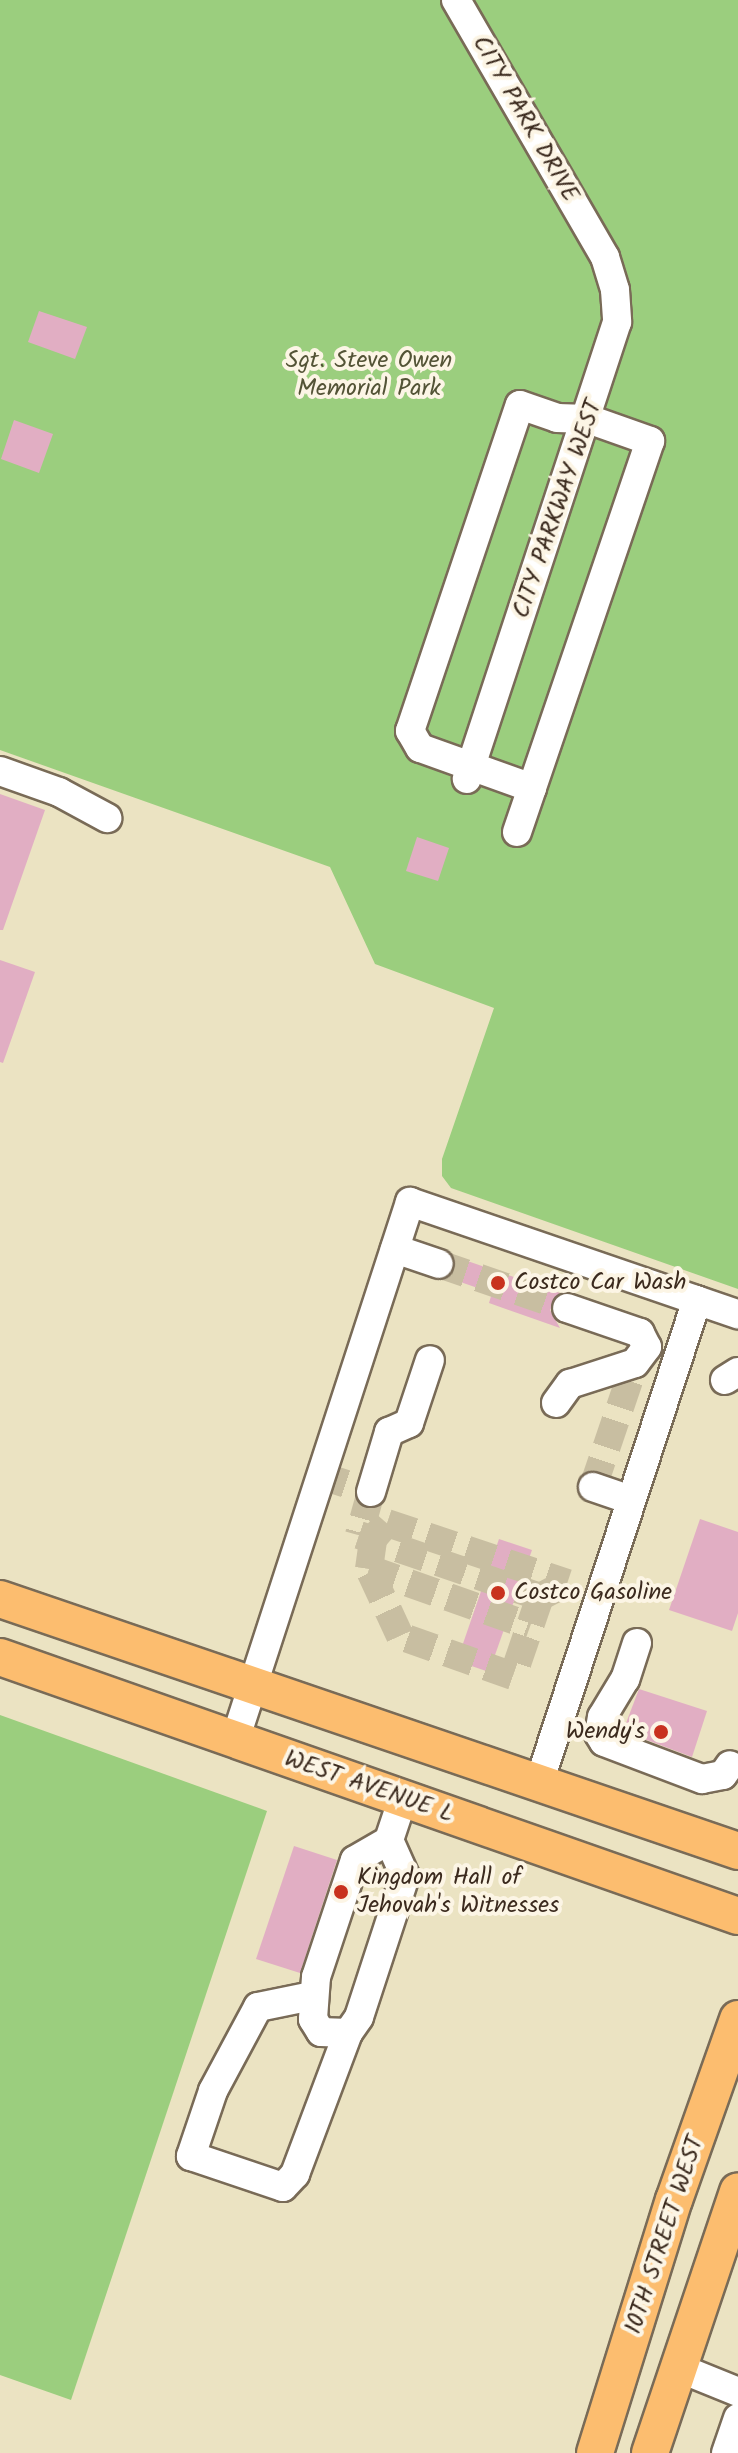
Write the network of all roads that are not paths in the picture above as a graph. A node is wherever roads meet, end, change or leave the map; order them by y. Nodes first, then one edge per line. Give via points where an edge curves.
1 (456, 0) edge
2 (595, 238) joint
3 (588, 419) junction
4 (0, 771) edge
5 (469, 772) junction
6 (532, 788) junction
7 (107, 818) dead end
8 (517, 832) dead end
9 (395, 1249) junction
10 (439, 1264) tunnel mouth
11 (697, 1300) junction
12 (567, 1308) tunnel mouth
13 (738, 1314) edge
14 (430, 1360) dead end
15 (556, 1403) dead end
16 (593, 1487) dead end
17 (371, 1492) dead end
18 (631, 1500) junction
19 (0, 1599) edge
20 (637, 1643) dead end
21 (0, 1657) edge
22 (253, 1688) junction
23 (235, 1740) junction
24 (730, 1765) dead end
25 (539, 1783) junction
26 (403, 1798) junction
27 (389, 1840) junction
28 (738, 1851) edge
29 (738, 1916) edge
30 (312, 1996) junction
31 (738, 2019) edge
32 (348, 2033) junction
33 (735, 2211) edge
34 (679, 2368) junction
35 (738, 2392) edge
36 (738, 2418) edge
37 (595, 2453) edge
38 (650, 2453) edge
39 (726, 2453) edge

1 - 2 lane, CITY PARK DRIVE
2 - 3 lane, CITY PARKWAY WEST via 612,276 617,322
3 - 5 lane, CITY PARKWAY WEST
3 - 5 lane via 557,418 520,405 410,731 420,748
3 - 6 lane via 650,441
4 - 7 lane via 59,792
5 - 6 lane
6 - 8 lane
9 - 10 lane
9 - 11 lane via 410,1202
9 - 22 lane
11 - 13 lane
11 - 18 lane
12 - 15 lane via 640,1333 647,1347 635,1363 570,1384
14 - 17 lane via 409,1423 389,1432
16 - 18 lane
18 - 25 lane
19 - 22 main road
20 - 24 lane via 625,1679 602,1717 599,1734 604,1742 702,1779 723,1775
21 - 23 main road, WEST AVENUE L
22 - 23 lane
22 - 25 main road
23 - 26 main road, WEST AVENUE L
25 - 28 main road
26 - 27 lane
26 - 29 main road, WEST AVENUE L
27 - 30 lane via 355,1860
27 - 32 lane via 405,1876 359,2017
30 - 32 lane via 313,2019 321,2032
30 - 32 lane via 258,2007 213,2091 191,2156 283,2187 295,2174
31 - 37 main road, 10TH STREET WEST via 674,2200
33 - 34 main road
34 - 35 lane
34 - 38 main road
36 - 39 lane

